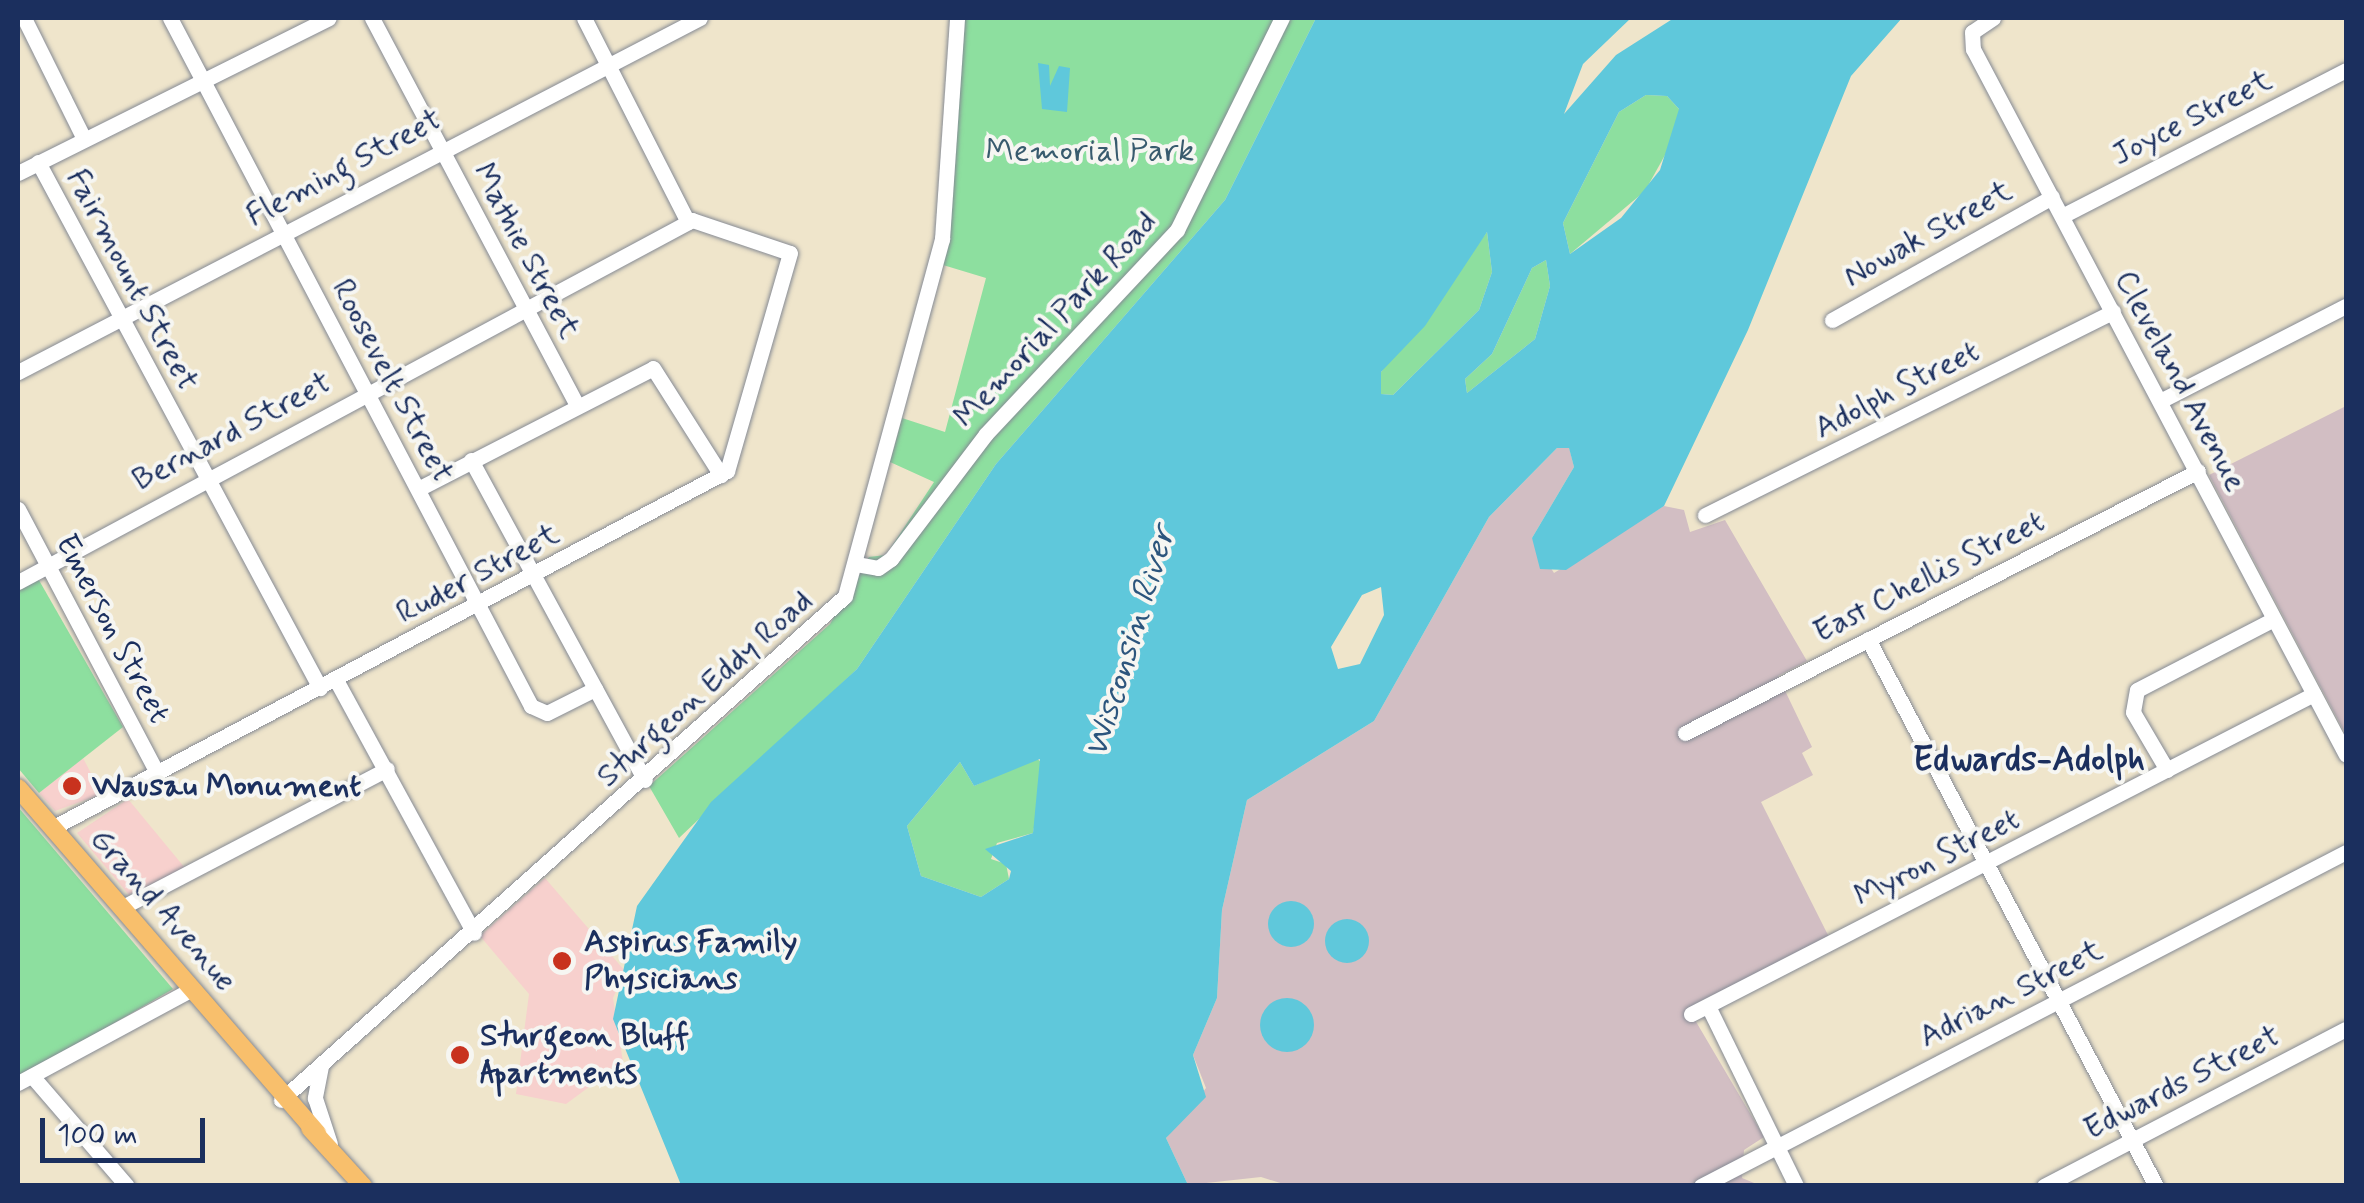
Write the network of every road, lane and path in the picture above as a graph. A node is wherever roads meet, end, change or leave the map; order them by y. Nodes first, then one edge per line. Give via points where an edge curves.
1 (24, 18) edge
2 (170, 18) edge
3 (325, 18) edge
4 (372, 18) edge
5 (584, 18) edge
6 (700, 18) edge
7 (957, 18) edge
8 (1282, 18) edge
9 (1993, 18) edge
10 (608, 64) junction
11 (2346, 70) edge
12 (202, 81) junction
13 (84, 139) junction
14 (440, 148) junction
15 (38, 162) junction
16 (18, 173) edge
17 (2052, 197) junction
18 (2062, 216) junction
19 (688, 222) junction
20 (282, 232) junction
21 (2346, 306) edge
22 (526, 308) junction
23 (2113, 312) junction
24 (122, 318) junction
25 (1832, 320) dead end
26 (18, 372) edge
27 (366, 392) junction
28 (2160, 402) junction
29 (576, 404) junction
30 (471, 460) junction
31 (2198, 471) junction
32 (721, 475) junction
33 (206, 477) junction
34 (418, 489) junction
35 (18, 509) edge
36 (1705, 515) dead end
37 (45, 561) junction
38 (856, 564) junction
39 (534, 576) junction
40 (18, 582) edge
41 (478, 605) junction
42 (2274, 620) junction
43 (1868, 640) junction
44 (336, 680) junction
45 (320, 688) junction
46 (595, 689) junction
47 (2314, 694) junction
48 (1686, 733) dead end
49 (2346, 755) edge
50 (387, 768) junction
51 (2167, 770) junction
52 (158, 774) junction
53 (646, 780) junction
54 (18, 788) edge
55 (52, 828) junction
56 (2346, 852) edge
57 (1986, 864) junction
58 (121, 908) junction
59 (474, 933) junction
60 (192, 989) junction
61 (2058, 1001) junction
62 (1708, 1006) junction
63 (1691, 1014) dead end
64 (2346, 1029) edge
65 (321, 1066) junction
66 (25, 1080) edge
67 (285, 1097) junction
68 (2131, 1140) junction
69 (1775, 1147) junction
70 (337, 1156) junction
71 (127, 1186) edge
72 (363, 1186) edge
73 (1700, 1186) edge
74 (1796, 1186) edge
75 (2044, 1186) edge
76 (2156, 1186) edge

1 - 13 street, Fairmount Street
2 - 12 street, Roosevelt Street
3 - 12 street
4 - 14 street, Mathie Street
5 - 10 street
6 - 10 street, Fleming Street
7 - 38 street, Sturgeon Eddy Road via 944,233
8 - 38 street, Memorial Park Road via 1177,230 986,434 891,559 878,568
9 - 17 street, Cleveland Avenue via 1972,32
10 - 14 street, Fleming Street
10 - 19 street
11 - 18 street, Joyce Street
12 - 13 street
12 - 20 street, Roosevelt Street
13 - 15 street
14 - 20 street, Fleming Street
14 - 22 street, Mathie Street
15 - 16 street
15 - 24 street, Fairmount Street
17 - 18 street, Cleveland Avenue
17 - 25 street, Nowak Street
18 - 23 street, Cleveland Avenue
19 - 22 street, Bernard Street
19 - 32 street via 790,253
20 - 24 street, Fleming Street
20 - 27 street, Roosevelt Street
21 - 28 street
22 - 27 street, Bernard Street
22 - 29 street, Mathie Street
23 - 28 street, Cleveland Avenue
23 - 36 street, Adolph Street
24 - 26 street, Fleming Street
24 - 33 street, Fairmount Street
27 - 33 street, Bernard Street
27 - 34 street, Roosevelt Street
28 - 31 street, Cleveland Avenue
29 - 30 street
29 - 32 street via 658,368
30 - 34 street
30 - 39 street
31 - 42 street, Cleveland Avenue
31 - 43 street, East Chellis Street
32 - 39 street, Ruder Street
33 - 37 street, Bernard Street
33 - 45 street, Fairmount Street
34 - 41 street, Roosevelt Street
35 - 37 street, Emerson Street
37 - 40 street, Bernard Street
37 - 52 street, Emerson Street
38 - 53 street, Sturgeon Eddy Road via 820,624
39 - 41 street, Ruder Street
39 - 46 street
41 - 44 street, Ruder Street
41 - 46 street, Roosevelt Street via 538,713
42 - 47 street, Cleveland Avenue
42 - 51 street via 2136,690 2133,712
43 - 48 street, East Chellis Street
43 - 57 street
44 - 45 street, Ruder Street
44 - 50 street
45 - 52 street, Ruder Street
46 - 53 street
47 - 49 street, Cleveland Avenue
47 - 51 street, Myron Street
50 - 58 street
50 - 59 street
51 - 57 street, Myron Street
52 - 55 street, Ruder Street
53 - 59 street, Sturgeon Eddy Road
54 - 55 main road, Grand Avenue
55 - 58 main road, Grand Avenue
56 - 61 street, Adrian Street
57 - 61 street
57 - 62 street, Myron Street
58 - 60 main road, Grand Avenue
59 - 65 street, Sturgeon Eddy Road
60 - 66 street
60 - 67 main road, Grand Avenue
61 - 68 street
61 - 69 street, Adrian Street
62 - 63 street, Myron Street
62 - 69 street
64 - 68 street, Edwards Street
65 - 67 street, Sturgeon Eddy Road
65 - 70 street via 315,1098
66 - 71 street
67 - 70 main road, Grand Avenue
68 - 75 street, Edwards Street
68 - 76 street
69 - 73 street, Adrian Street
69 - 74 street
70 - 72 main road, Grand Avenue

